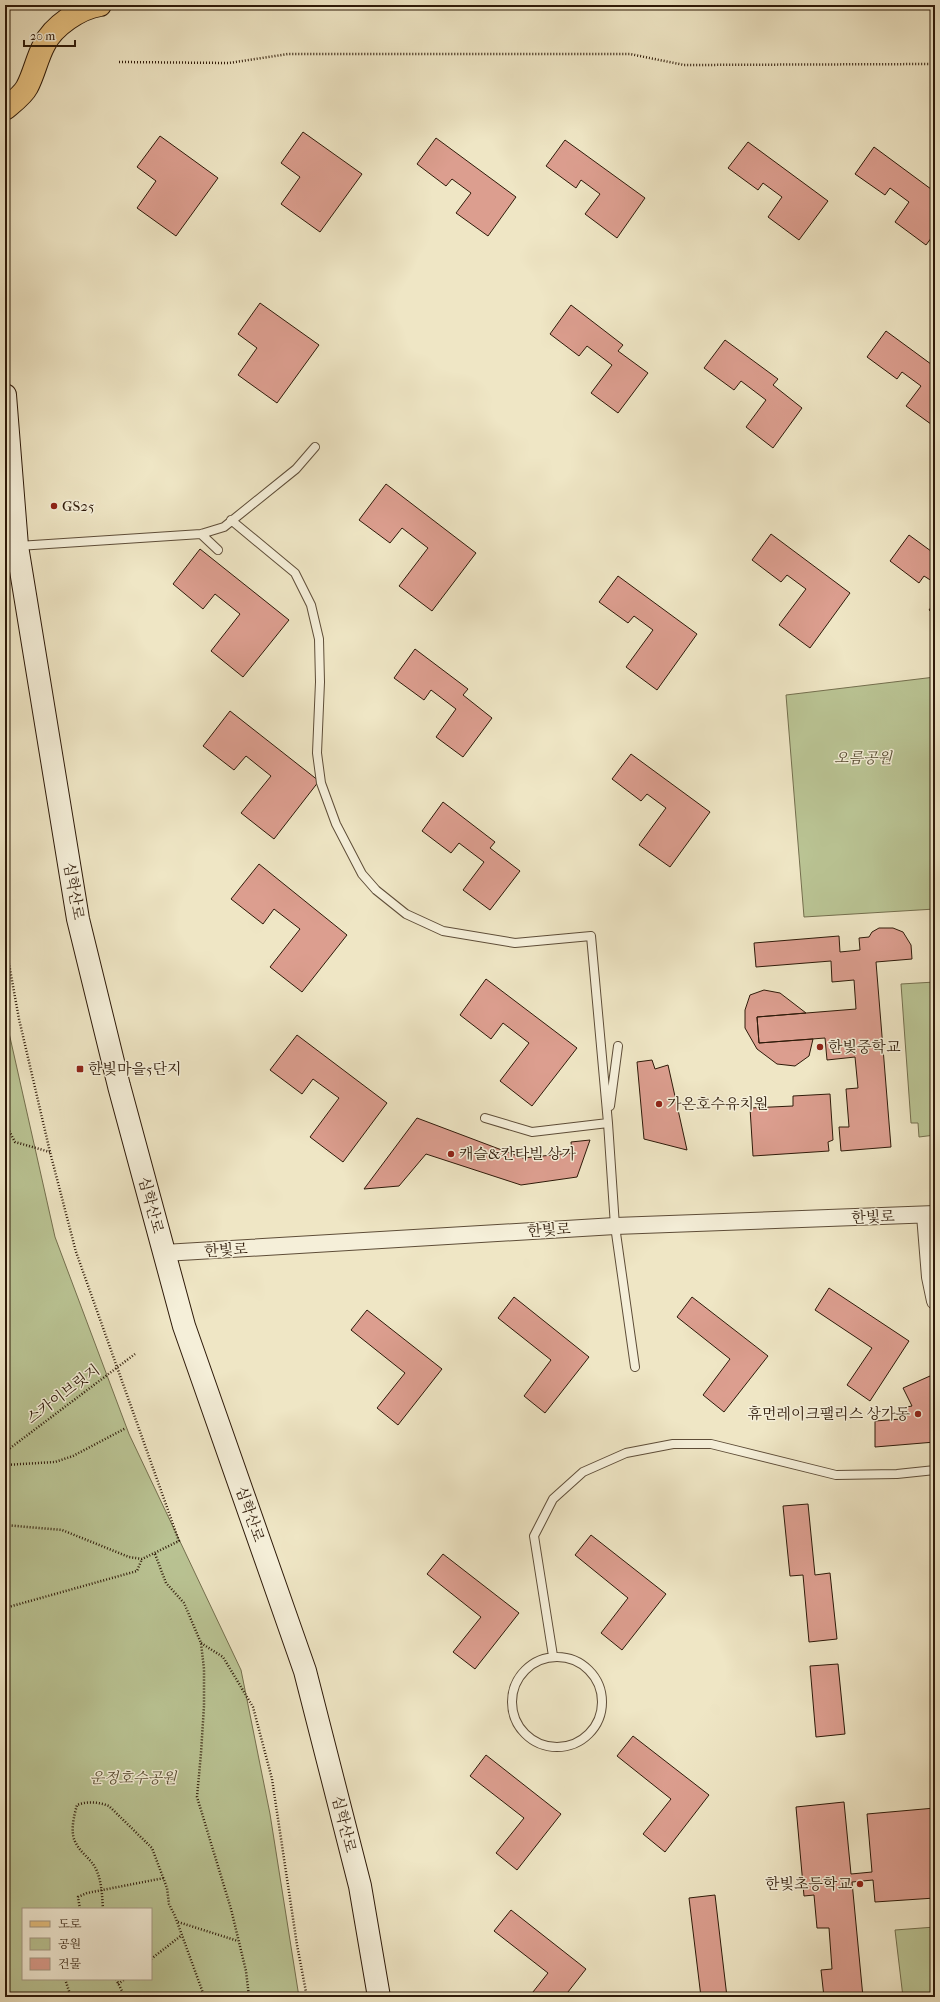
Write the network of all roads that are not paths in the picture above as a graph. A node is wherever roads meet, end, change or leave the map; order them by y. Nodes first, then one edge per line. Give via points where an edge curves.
1 (100, 5) edge
2 (5, 109) edge
3 (5, 395) edge
4 (315, 447) dead end
5 (231, 520) junction
6 (201, 534) junction
7 (17, 546) junction
8 (218, 550) dead end
9 (618, 1046) dead end
10 (485, 1118) dead end
11 (608, 1123) junction
12 (930, 1214) edge
13 (615, 1226) junction
14 (164, 1253) junction
15 (935, 1301) edge
16 (635, 1367) dead end
17 (935, 1470) edge
18 (553, 1656) junction
19 (379, 1997) edge

1 - 2 main road via 90,6 54,31 44,44 26,89
3 - 7 street, 심학산로
4 - 5 lane via 296,469
5 - 6 lane via 224,527
5 - 11 lane via 295,573 311,605 319,639 317,753 321,783 336,824 362,874 371,885 406,914 443,932 515,943 591,936
6 - 7 lane
6 - 8 lane
7 - 14 street, 심학산로 via 78,919
9 - 11 lane
10 - 11 lane via 532,1132
11 - 13 lane
12 - 13 street, 한빛로
12 - 15 street via 930,1277
13 - 14 street, 한빛로
13 - 16 lane
14 - 19 street, 심학산로 via 184,1326 305,1671 360,1886
17 - 18 lane via 897,1474 836,1475 711,1444 672,1444 626,1453 583,1472 552,1499 534,1536
18 - 18 lane via 533,1663 518,1678 512,1691 511,1705 524,1734 537,1743 552,1747 568,1746 583,1739 594,1728 600,1714 602,1698 599,1684 581,1663

